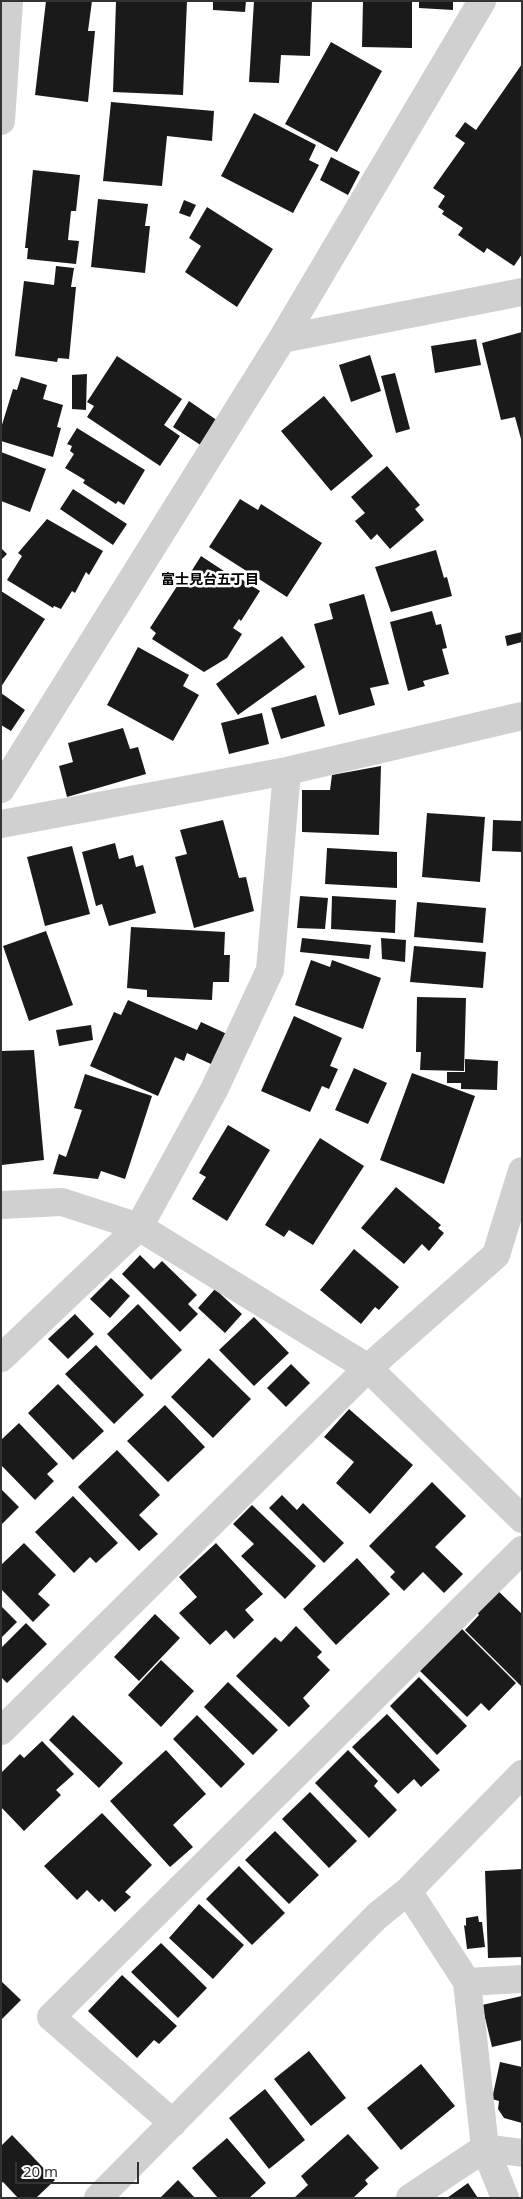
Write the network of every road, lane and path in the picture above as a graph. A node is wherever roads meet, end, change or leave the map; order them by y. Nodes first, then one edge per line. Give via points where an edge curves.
1 (9, 1) edge
2 (482, 1) edge
3 (1, 121) edge
4 (522, 292) edge
5 (282, 339) junction
6 (522, 716) edge
7 (286, 771) junction
8 (1, 789) edge
9 (1, 824) edge
10 (522, 1171) edge
11 (1, 1206) edge
12 (138, 1228) junction
13 (1, 1358) edge
14 (368, 1368) junction
15 (522, 1519) edge
16 (522, 1550) edge
17 (4, 1722) edge
18 (522, 1774) edge
19 (408, 1892) junction
20 (522, 1979) edge
21 (467, 1982) junction
22 (173, 2122) junction
23 (485, 2148) junction
24 (522, 2153) edge
25 (98, 2198) edge
26 (410, 2198) edge
27 (505, 2198) edge

1 - 3 street
2 - 5 street
4 - 5 street
5 - 8 street
6 - 7 street
7 - 9 street
7 - 12 street via 270,970 214,1090
10 - 14 street via 496,1255
11 - 12 street via 62,1202
12 - 13 street
12 - 14 street
14 - 15 street
14 - 17 street
16 - 22 street via 51,2017
18 - 19 street
19 - 21 street
19 - 22 street via 377,1916
20 - 21 street
21 - 23 street
22 - 25 street
23 - 24 street
23 - 26 street
23 - 27 street

